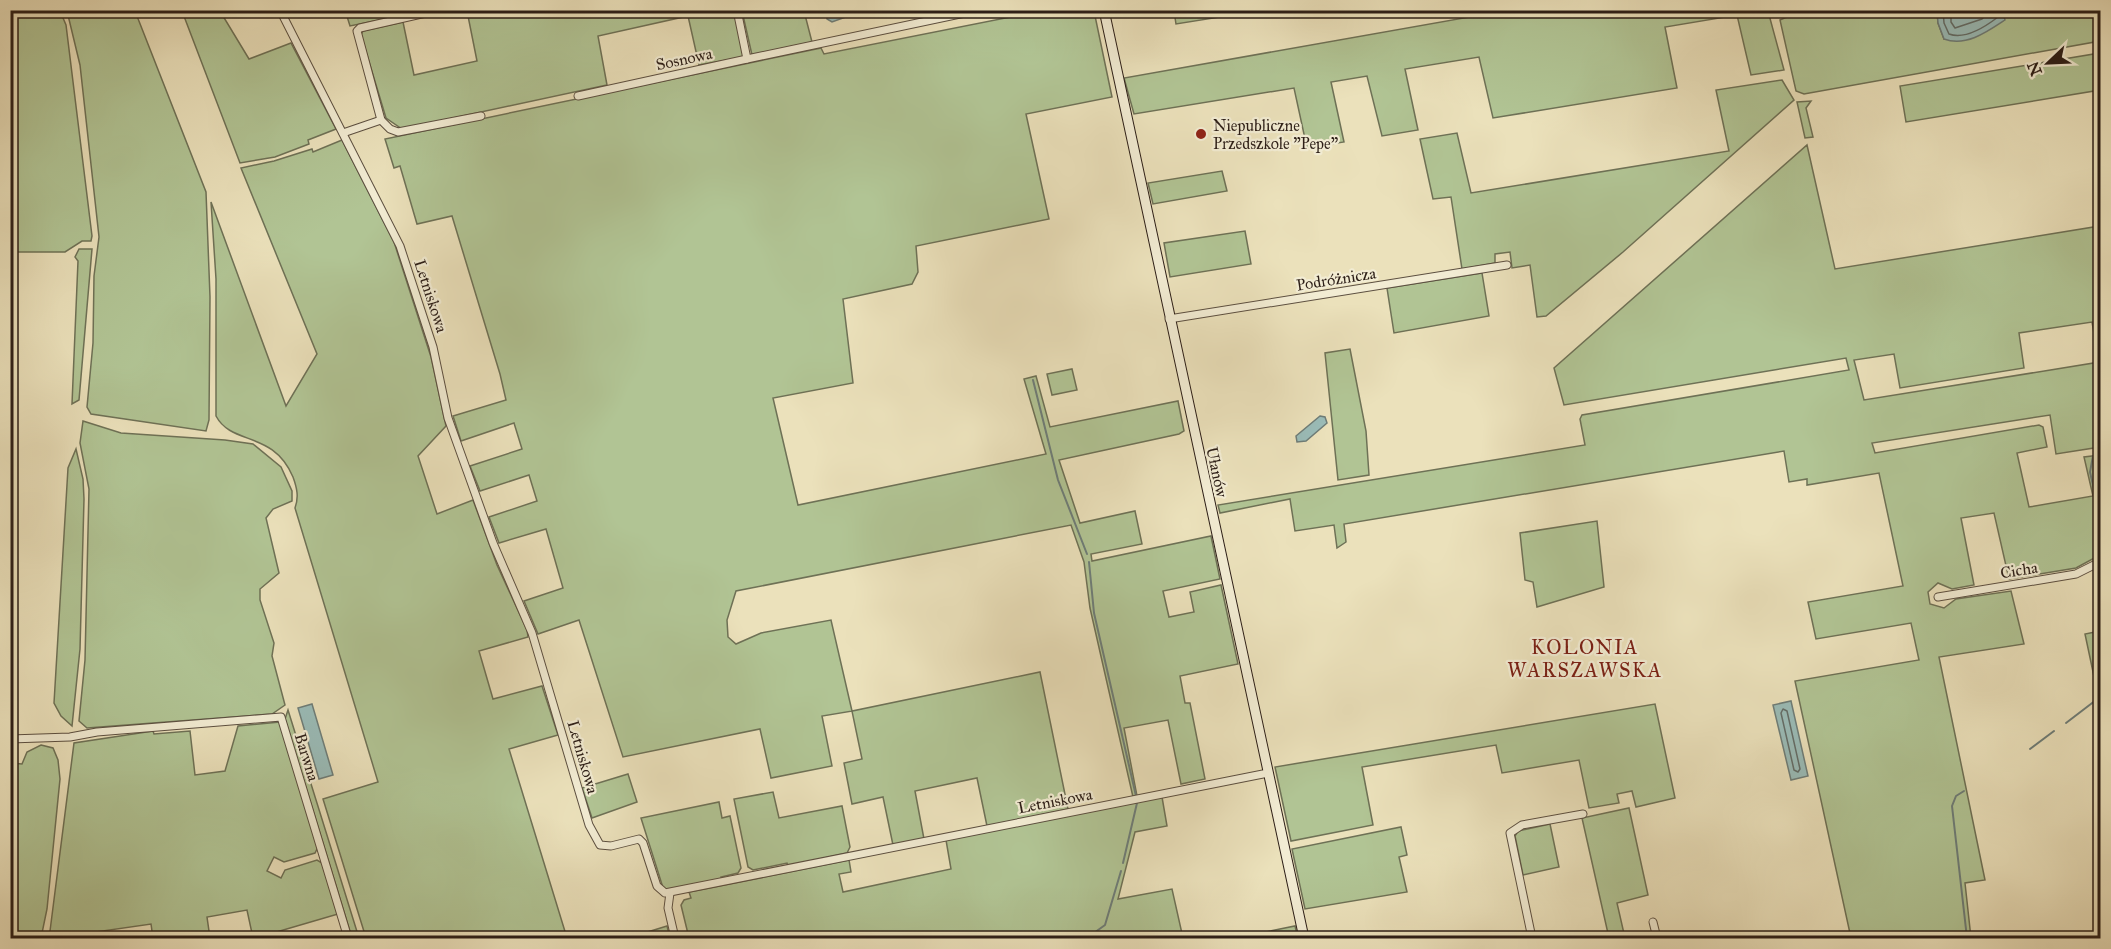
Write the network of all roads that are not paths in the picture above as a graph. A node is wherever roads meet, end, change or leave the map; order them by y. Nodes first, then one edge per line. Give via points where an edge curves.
1 (280, 10) edge
2 (439, 10) edge
3 (737, 10) edge
4 (978, 10) edge
5 (1104, 10) edge
6 (747, 59) junction
7 (578, 96) dead end
8 (481, 116) dead end
9 (381, 120) junction
10 (342, 133) junction
11 (1507, 265) dead end
12 (1169, 319) junction
13 (2100, 562) edge
14 (1938, 597) dead end
15 (10, 739) edge
16 (1268, 773) junction
17 (1583, 814) dead end
18 (670, 893) junction
19 (1653, 922) dead end
20 (348, 939) edge
21 (675, 939) edge
22 (1304, 939) edge
23 (1532, 939) edge
24 (1657, 939) edge

1 - 10 street, Letniskowa
2 - 9 street via 357,31
3 - 6 street
4 - 6 street, Sosnowa
5 - 12 street, Ułanów
6 - 7 street, Sosnowa
8 - 9 street via 398,132
9 - 10 street
10 - 18 street, Letniskowa via 400,246 433,347 448,418 493,543 532,633 589,825 603,846 639,839 657,886 661,892
11 - 12 street, Podróżnicza
12 - 16 street, Ułanów
13 - 14 street, Cicha via 2076,574
15 - 20 street, Barwna via 281,717
16 - 18 street, Letniskowa
16 - 22 street, Ułanów
17 - 23 street via 1522,825 1510,832
18 - 21 street via 668,908
19 - 24 street

